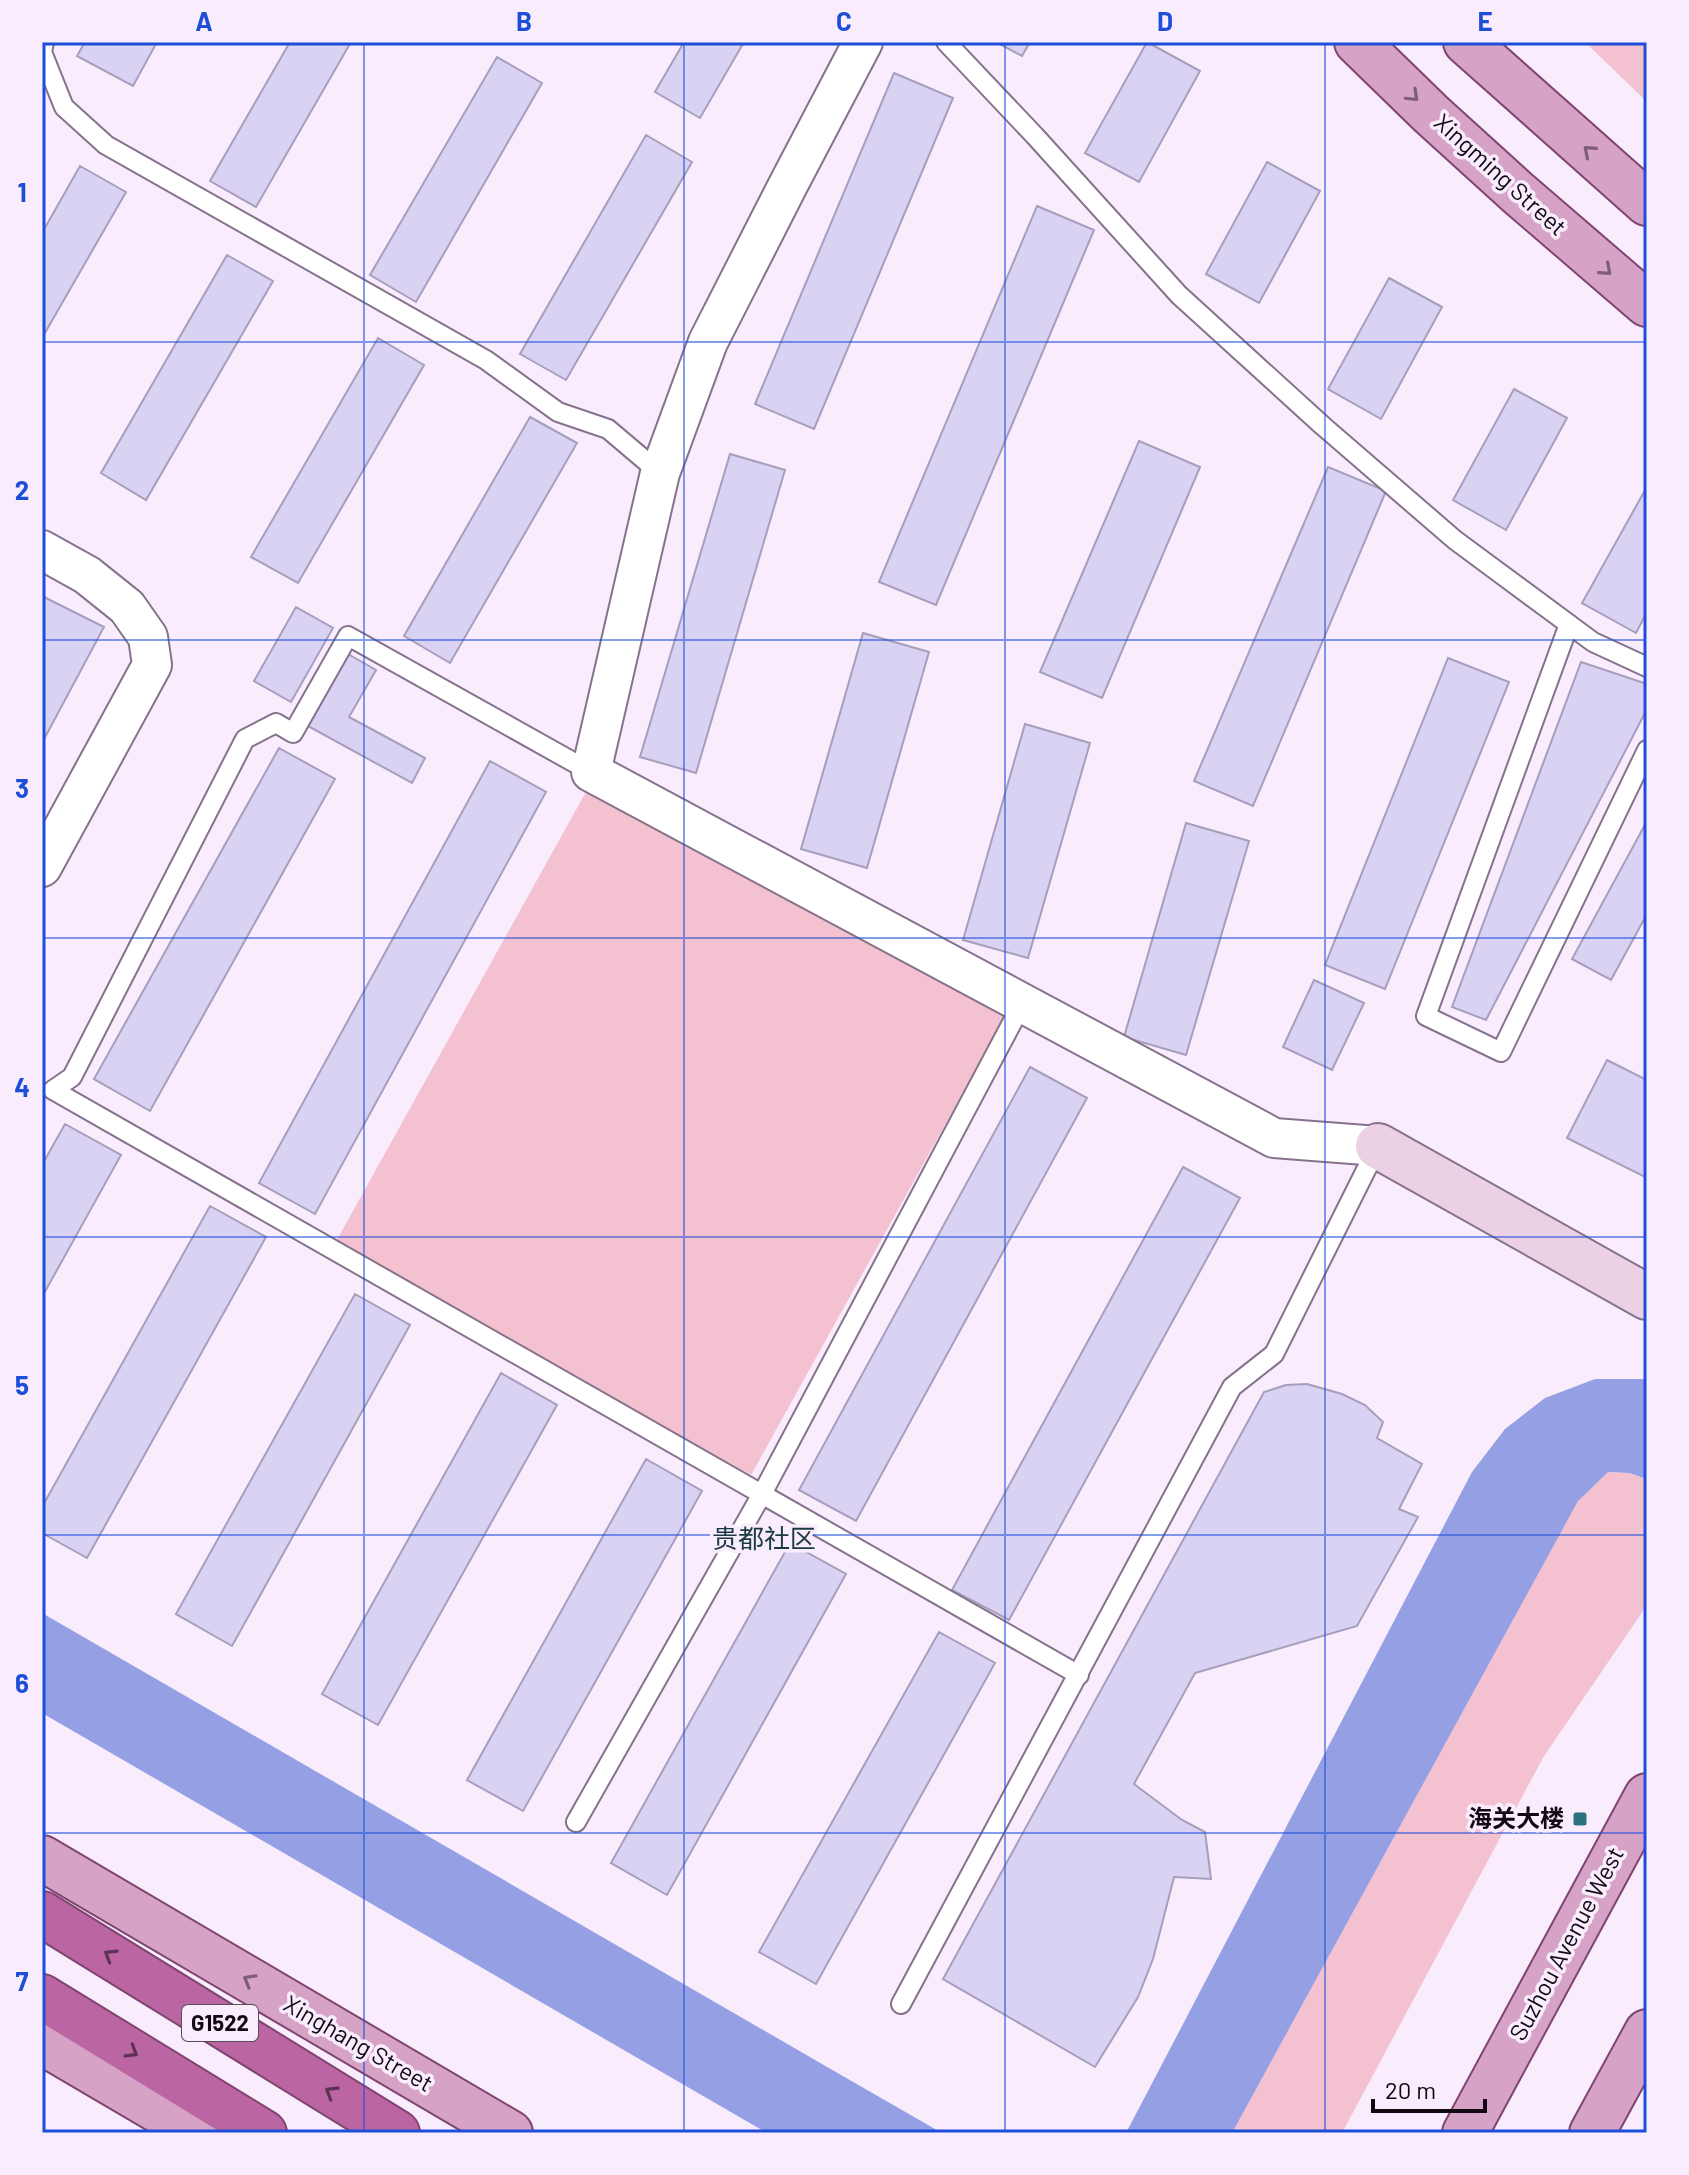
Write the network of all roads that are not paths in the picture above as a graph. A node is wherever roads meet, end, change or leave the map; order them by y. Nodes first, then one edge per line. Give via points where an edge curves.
1 (44, 42) edge
2 (863, 42) edge
3 (946, 42) edge
4 (1357, 42) edge
5 (1466, 42) edge
6 (1647, 203) edge
7 (1647, 304) edge
8 (660, 473) junction
9 (42, 550) edge
10 (1569, 624) junction
11 (1647, 667) edge
12 (1647, 750) edge
13 (591, 772) junction
14 (42, 867) edge
15 (1022, 1004) junction
16 (1378, 1146) junction
17 (1647, 1297) edge
18 (762, 1494) junction
19 (1079, 1675) junction
20 (1647, 1796) edge
21 (576, 1822) dead end
22 (42, 1858) edge
23 (42, 1914) edge
24 (42, 1997) edge
25 (901, 2004) dead end
26 (1647, 2032) edge
27 (42, 2042) edge
28 (197, 2133) edge
29 (264, 2133) edge
30 (397, 2133) edge
31 (510, 2133) edge
32 (1465, 2133) edge
33 (1592, 2133) edge

1 - 8 lane via 42,52 64,107 106,145 486,360 558,412 608,429
2 - 8 street via 708,342
3 - 10 lane via 1179,295 1455,540
4 -> 7 main road, Xingming Street via 1507,183
6 -> 5 main road
8 - 13 street
9 - 14 street via 87,575 127,607 148,637 152,665
10 - 11 lane via 1593,642
10 - 12 lane via 1426,1016 1501,1052
13 - 15 street
13 - 18 lane via 348,636 293,733 276,723 245,739 72,1077 53,1090
15 - 16 street via 1274,1138
15 - 18 lane
16 - 17 street
16 - 19 lane via 1274,1354 1232,1387
18 - 19 lane
18 - 21 lane
19 - 25 lane
20 - 32 main road, Suzhou Avenue West
31 -> 22 main road, Xinghang Street
30 -> 23 highway, G1522
24 -> 29 highway, G1522
26 - 33 main road
27 - 28 main road

